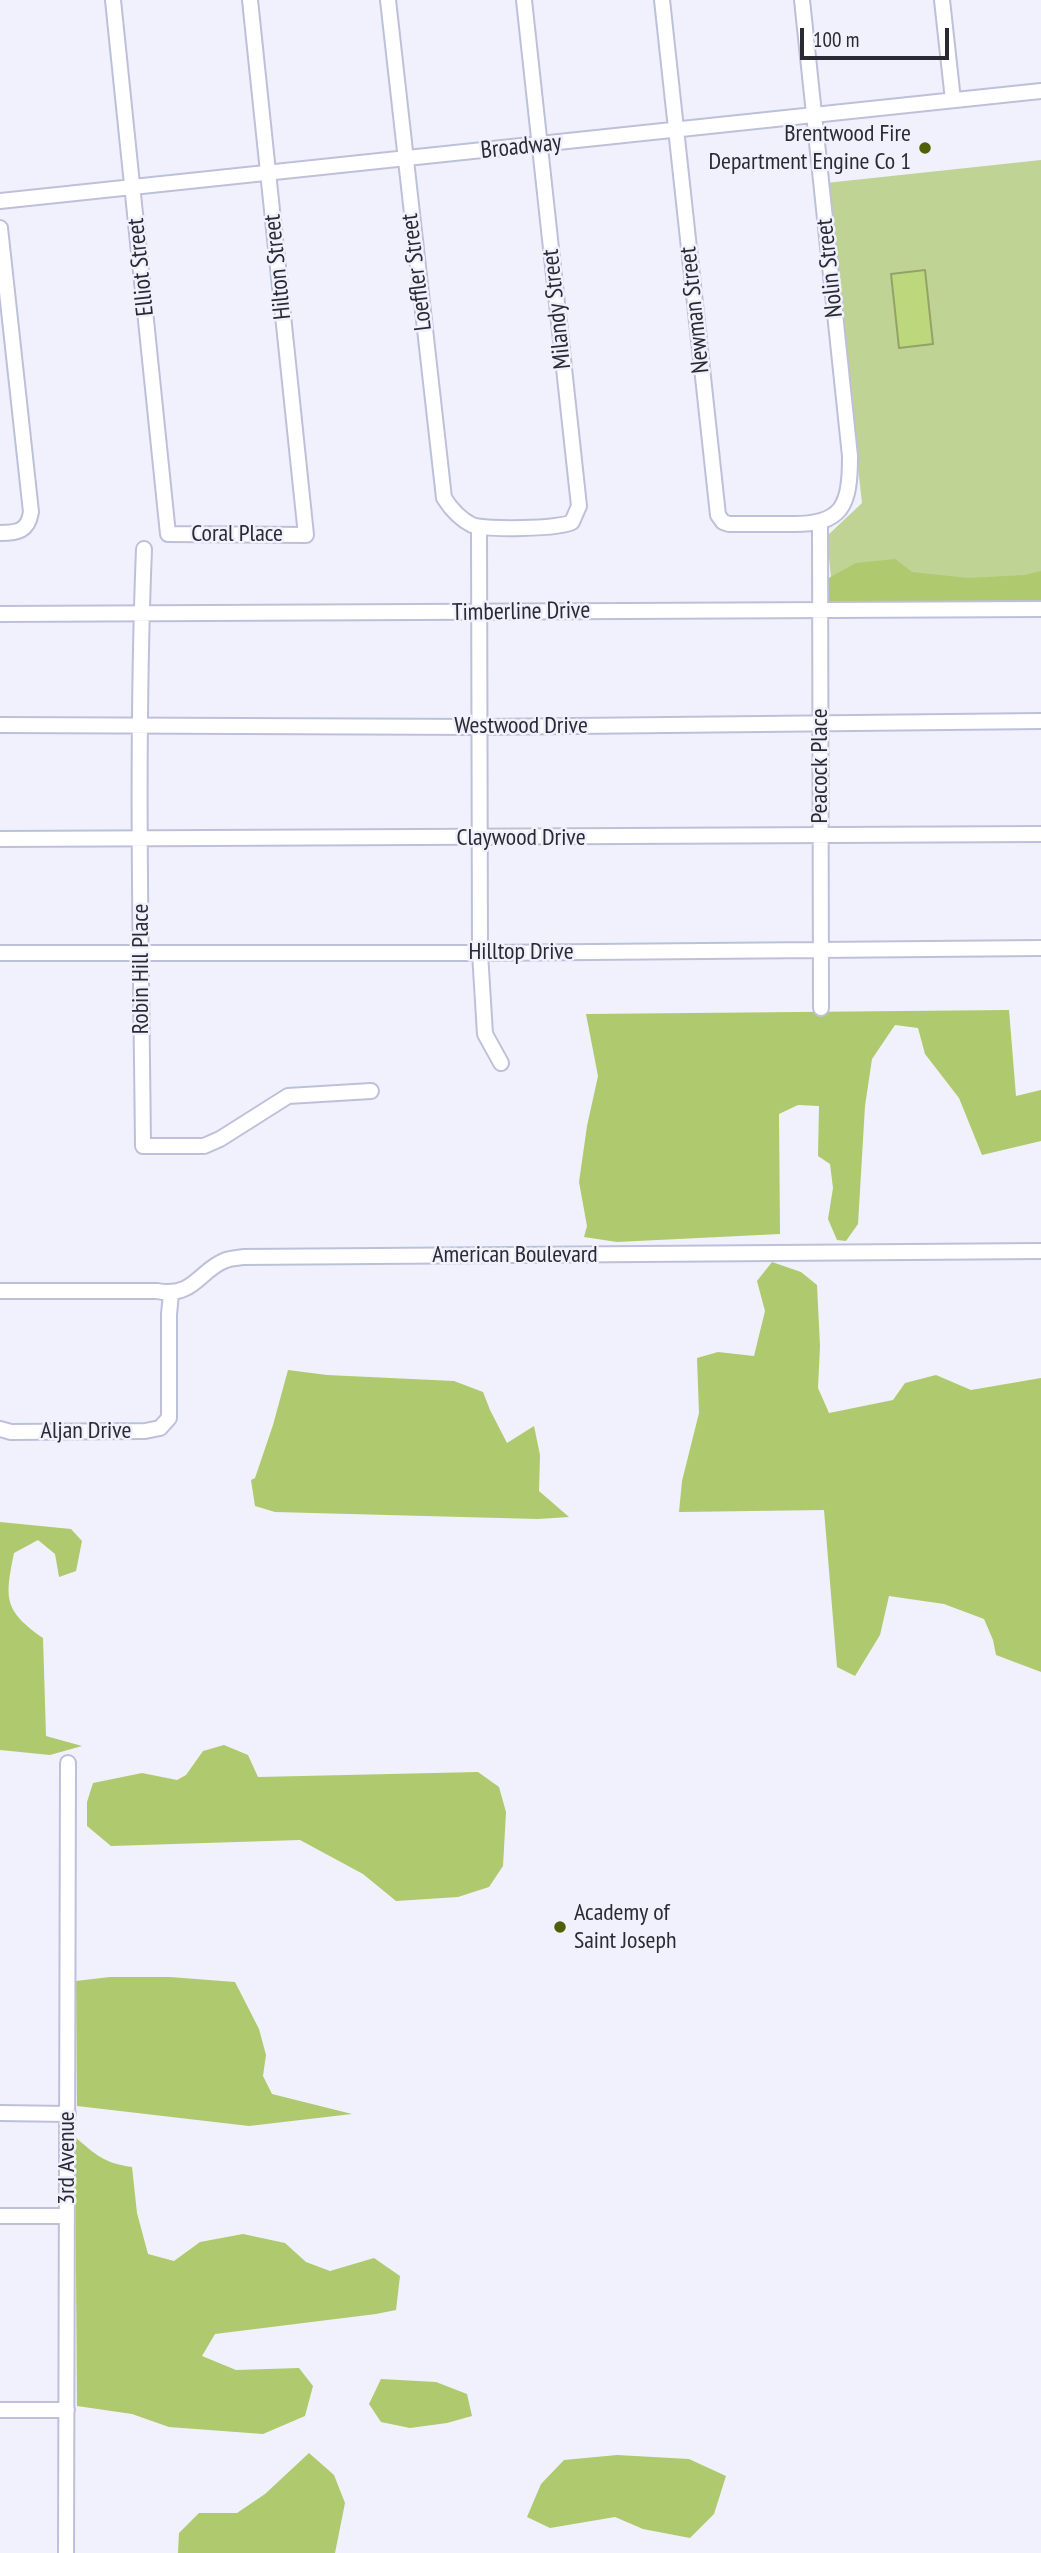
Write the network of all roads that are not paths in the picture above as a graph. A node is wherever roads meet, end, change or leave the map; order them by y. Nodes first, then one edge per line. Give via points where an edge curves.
1 (113, 0) edge
2 (250, 0) edge
3 (388, 0) edge
4 (524, 0) edge
5 (662, 0) edge
6 (802, 0) edge
7 (942, 0) edge
8 (1041, 91) edge
9 (953, 100) junction
10 (814, 116) junction
11 (676, 131) junction
12 (539, 145) junction
13 (404, 159) junction
14 (268, 173) junction
15 (133, 187) junction
16 (0, 201) edge
17 (0, 228) edge
18 (820, 524) junction
19 (479, 527) junction
20 (0, 533) edge
21 (168, 534) joint
22 (306, 535) joint
23 (144, 549) dead end
24 (1041, 609) edge
25 (820, 611) junction
26 (481, 612) junction
27 (141, 613) junction
28 (0, 614) edge
29 (1041, 721) edge
30 (819, 724) junction
31 (0, 725) edge
32 (141, 726) junction
33 (481, 727) junction
34 (1041, 834) edge
35 (820, 836) junction
36 (481, 838) junction
37 (0, 839) edge
38 (140, 839) junction
39 (1041, 948) edge
40 (822, 950) junction
41 (0, 953) edge
42 (141, 953) junction
43 (480, 953) junction
44 (821, 1008) dead end
45 (501, 1063) dead end
46 (371, 1091) dead end
47 (1041, 1251) edge
48 (0, 1291) edge
49 (171, 1294) junction
50 (0, 1429) edge
51 (68, 1763) dead end
52 (0, 2113) edge
53 (68, 2114) junction
54 (0, 2216) edge
55 (67, 2216) junction
56 (0, 2410) edge
57 (67, 2410) junction
58 (66, 2553) edge

1 - 15 street, Elliot Street
2 - 14 street, Hilton Street
3 - 13 street, Loeffler Street
4 - 12 street, Milandy Street
5 - 11 street, Newman Street
6 - 10 street, Nolin Street
7 - 9 street
8 - 9 street, Broadway
9 - 10 street, Broadway
10 - 11 street, Broadway
10 - 18 street, Nolin Street via 850,456 846,497 836,513
11 - 12 street, Broadway
11 - 18 street, Newman Street via 718,514 729,524
12 - 13 street, Broadway
12 - 19 street, Milandy Street via 579,510 572,522 561,527
13 - 14 street, Broadway
13 - 19 street, Loeffler Street via 443,494 456,514
14 - 15 street, Broadway
14 - 22 street, Hilton Street
15 - 16 street, Broadway
15 - 21 street, Elliot Street
17 - 20 street via 31,512 28,523 17,533
18 - 25 street, Peacock Place
19 - 26 street
21 - 22 street, Coral Place
23 - 27 street, Robin Hill Place
24 - 25 street, Timberline Drive
25 - 26 street, Timberline Drive
25 - 30 street, Peacock Place
26 - 27 street, Timberline Drive
26 - 33 street
27 - 28 street, Timberline Drive
27 - 32 street, Robin Hill Place
29 - 30 street, Westwood Drive
30 - 33 street, Westwood Drive
30 - 35 street, Peacock Place
31 - 32 street, Westwood Drive
32 - 33 street, Westwood Drive
32 - 38 street, Robin Hill Place
33 - 36 street
34 - 35 street, Claywood Drive
35 - 36 street, Claywood Drive
35 - 40 street, Peacock Place
36 - 38 street, Claywood Drive
36 - 43 street
37 - 38 street, Claywood Drive
38 - 42 street, Robin Hill Place
39 - 40 street, Hilltop Drive
40 - 43 street, Hilltop Drive
40 - 44 street, Peacock Place
41 - 42 street, Hilltop Drive
42 - 43 street, Hilltop Drive
42 - 46 street, Robin Hill Place via 143,1146 204,1146 288,1097
43 - 45 street via 485,1034
47 - 49 street, American Boulevard via 243,1257 226,1260
48 - 49 street
49 - 50 street, Aljan Drive via 169,1418 160,1428
51 - 53 street, 3rd Avenue
52 - 53 street
53 - 55 street, 3rd Avenue
54 - 55 street
55 - 57 street, 3rd Avenue
56 - 57 street
57 - 58 street, 3rd Avenue

